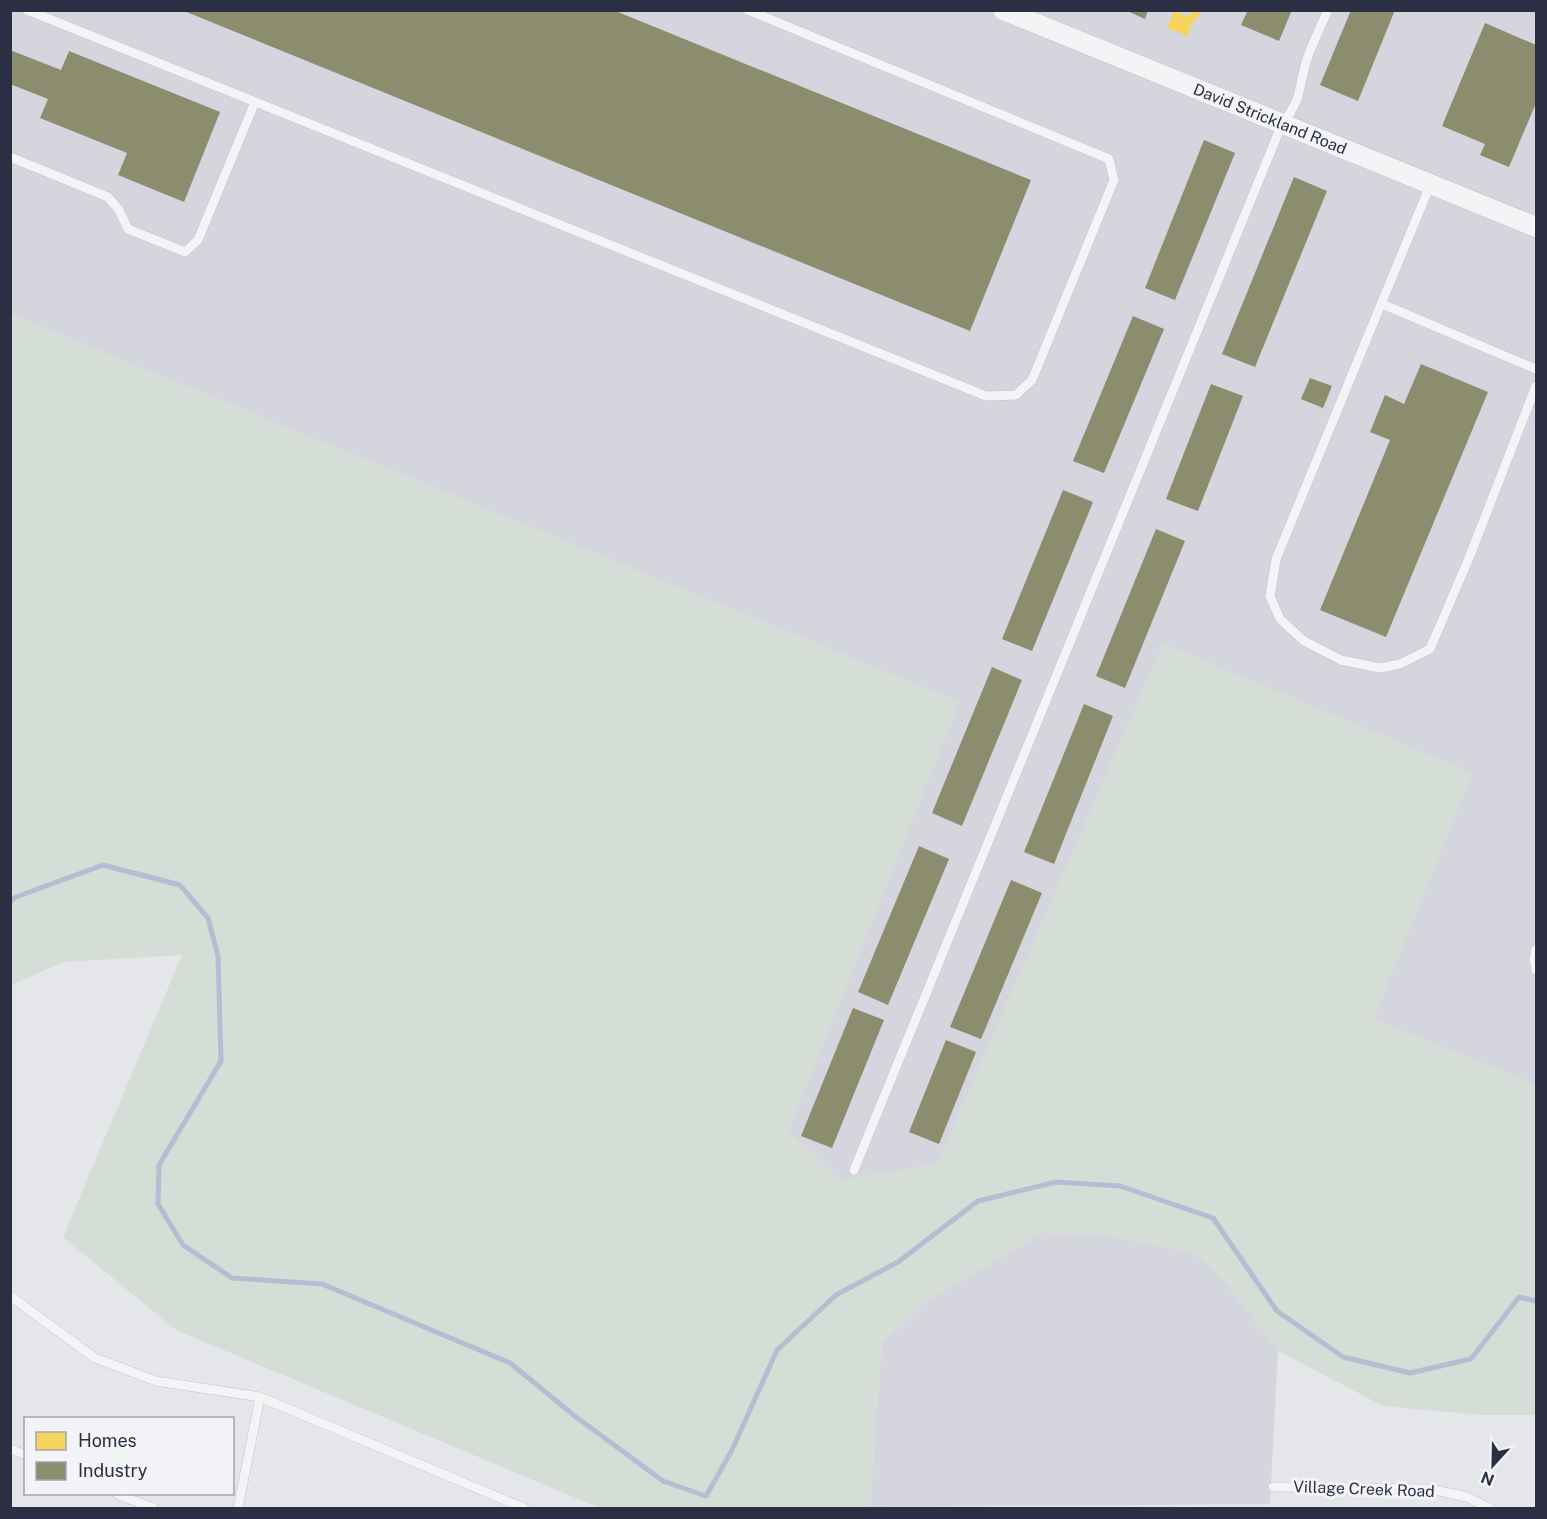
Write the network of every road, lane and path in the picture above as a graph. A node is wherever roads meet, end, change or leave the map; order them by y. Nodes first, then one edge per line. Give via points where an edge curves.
1 (27, 10) edge
2 (748, 10) edge
3 (1003, 10) edge
4 (1328, 10) edge
5 (255, 102) junction
6 (1282, 124) junction
7 (10, 157) edge
8 (1431, 183) junction
9 (1536, 227) edge
10 (1382, 304) junction
11 (1536, 369) edge
12 (1536, 386) edge
13 (1536, 949) edge
14 (1536, 970) edge
15 (854, 1170) dead end
16 (10, 1296) edge
17 (260, 1397) junction
18 (1273, 1486) dead end
19 (119, 1495) edge
20 (153, 1509) edge
21 (238, 1509) edge
22 (524, 1509) edge
23 (1489, 1509) edge

1 - 5 lane
2 - 5 lane via 1109,159 1114,180 1032,380 1016,395 986,396
3 - 6 street, David Strickland Road
4 - 6 lane via 1307,59 1299,98
5 - 7 lane via 198,240 185,252 128,229 108,197
6 - 8 street, David Strickland Road
6 - 15 lane
8 - 9 street, David Strickland Road
8 - 10 lane
10 - 11 lane
10 - 12 lane via 1276,559 1270,597 1280,619 1304,642 1341,660 1380,668 1400,664 1430,649
13 - 14 lane
16 - 17 lane via 95,1358 156,1381
17 - 21 lane
17 - 22 lane
18 - 23 lane, Village Creek Road via 1431,1489 1467,1497
19 - 20 lane

